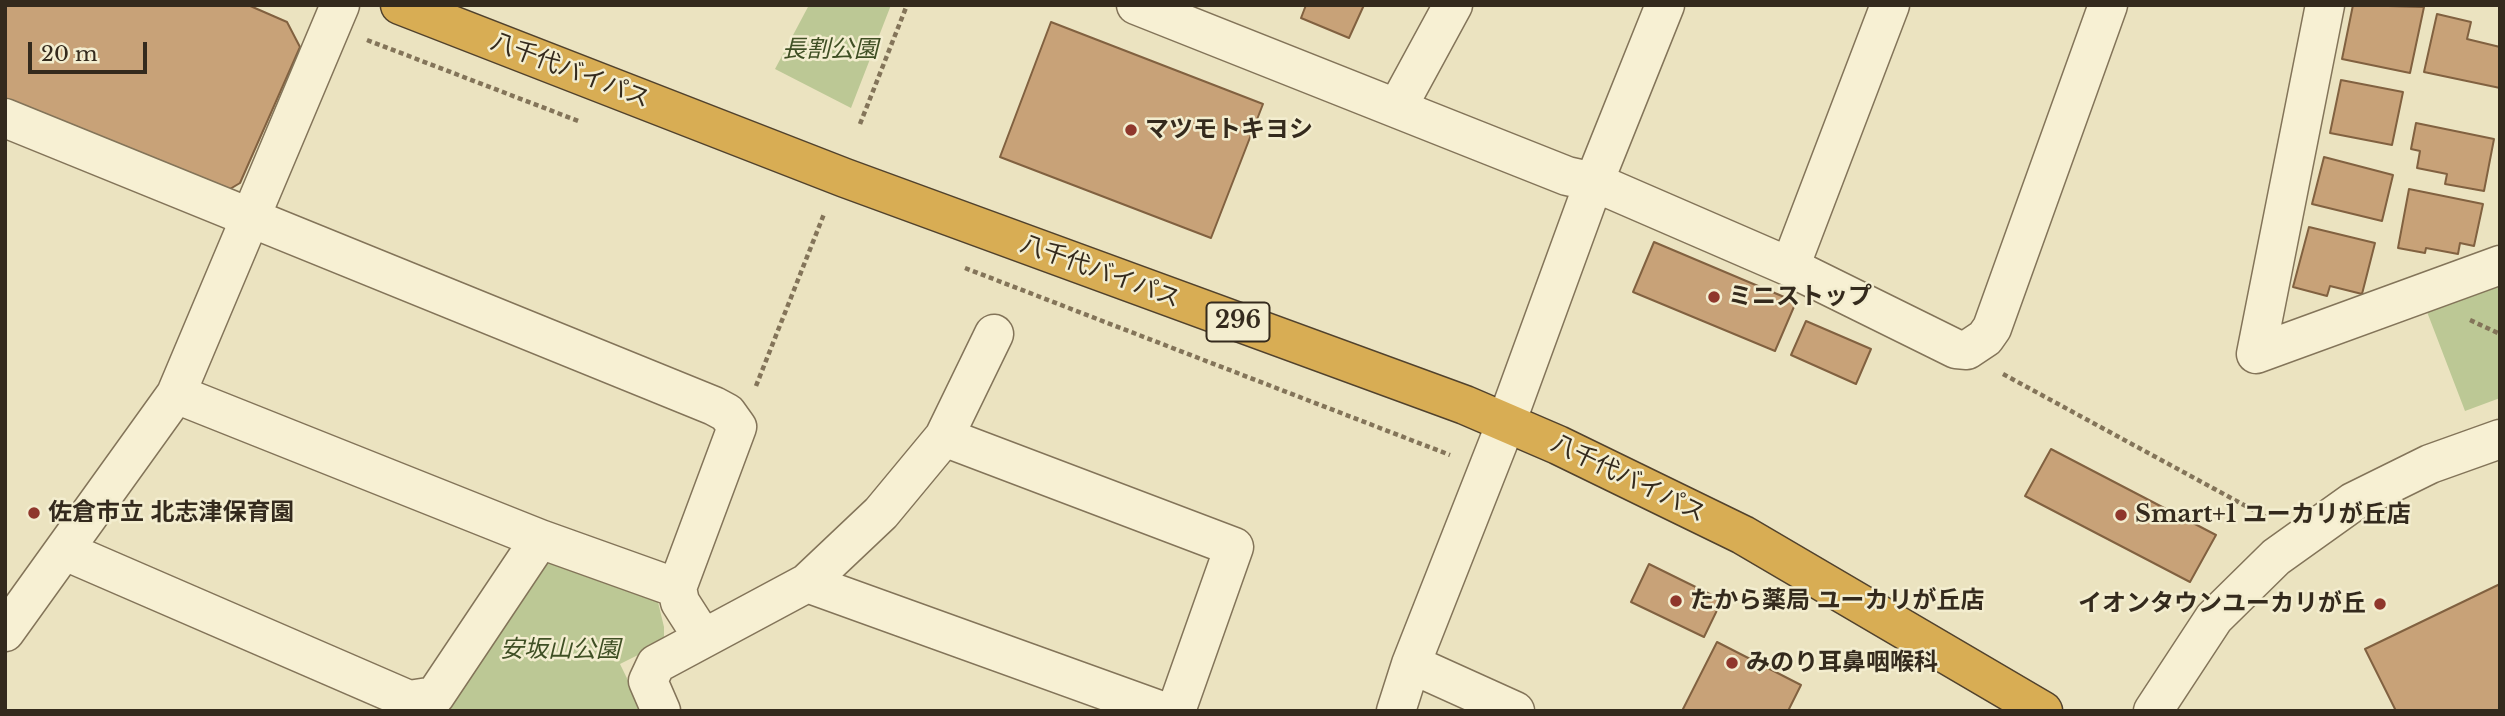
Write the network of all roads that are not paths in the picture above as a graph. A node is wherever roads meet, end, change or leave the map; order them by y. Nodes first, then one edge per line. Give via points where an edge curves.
1 (340, 5) edge
2 (400, 5) edge
3 (1136, 5) edge
4 (1453, 5) edge
5 (1665, 5) edge
6 (1890, 5) edge
7 (2108, 5) edge
8 (2325, 5) edge
9 (1397, 108) junction
10 (5, 118) edge
11 (1594, 182) junction
12 (251, 217) junction
13 (2500, 265) edge
14 (1790, 267) junction
15 (994, 334) dead end
16 (176, 394) junction
17 (1506, 423) junction
18 (944, 437) junction
19 (2500, 439) edge
20 (540, 539) junction
21 (65, 551) junction
22 (807, 583) junction
23 (677, 588) junction
24 (5, 632) edge
25 (703, 638) junction
26 (1411, 664) junction
27 (662, 711) edge
28 (1162, 711) edge
29 (1176, 711) edge
30 (1396, 711) edge
31 (1515, 711) edge
32 (2043, 711) edge
33 (2152, 711) edge

1 - 12 street
2 - 17 highway, 八千代バイパス / 296 via 845,178
3 - 9 street
4 - 9 street
5 - 11 street
6 - 14 street
7 - 14 street via 1985,338 1967,350 1956,349
8 - 13 street via 2256,354
9 - 11 street via 1567,176
10 - 12 street
11 - 14 street
11 - 17 street
12 - 16 street
12 - 23 street via 715,405 727,414 737,427
15 - 18 street
16 - 20 street
16 - 21 street
17 - 26 street
17 - 32 highway, 八千代バイパス / 296 via 1743,535
18 - 22 street via 881,513
18 - 29 street via 1234,547
19 - 33 street via 2430,464 2353,502 2276,557 2214,618
20 - 21 street via 435,696 410,700
20 - 23 street
21 - 24 street
22 - 25 street
22 - 28 street
23 - 25 street via 680,602
25 - 27 street via 656,664 648,681
26 - 30 street
26 - 31 street

